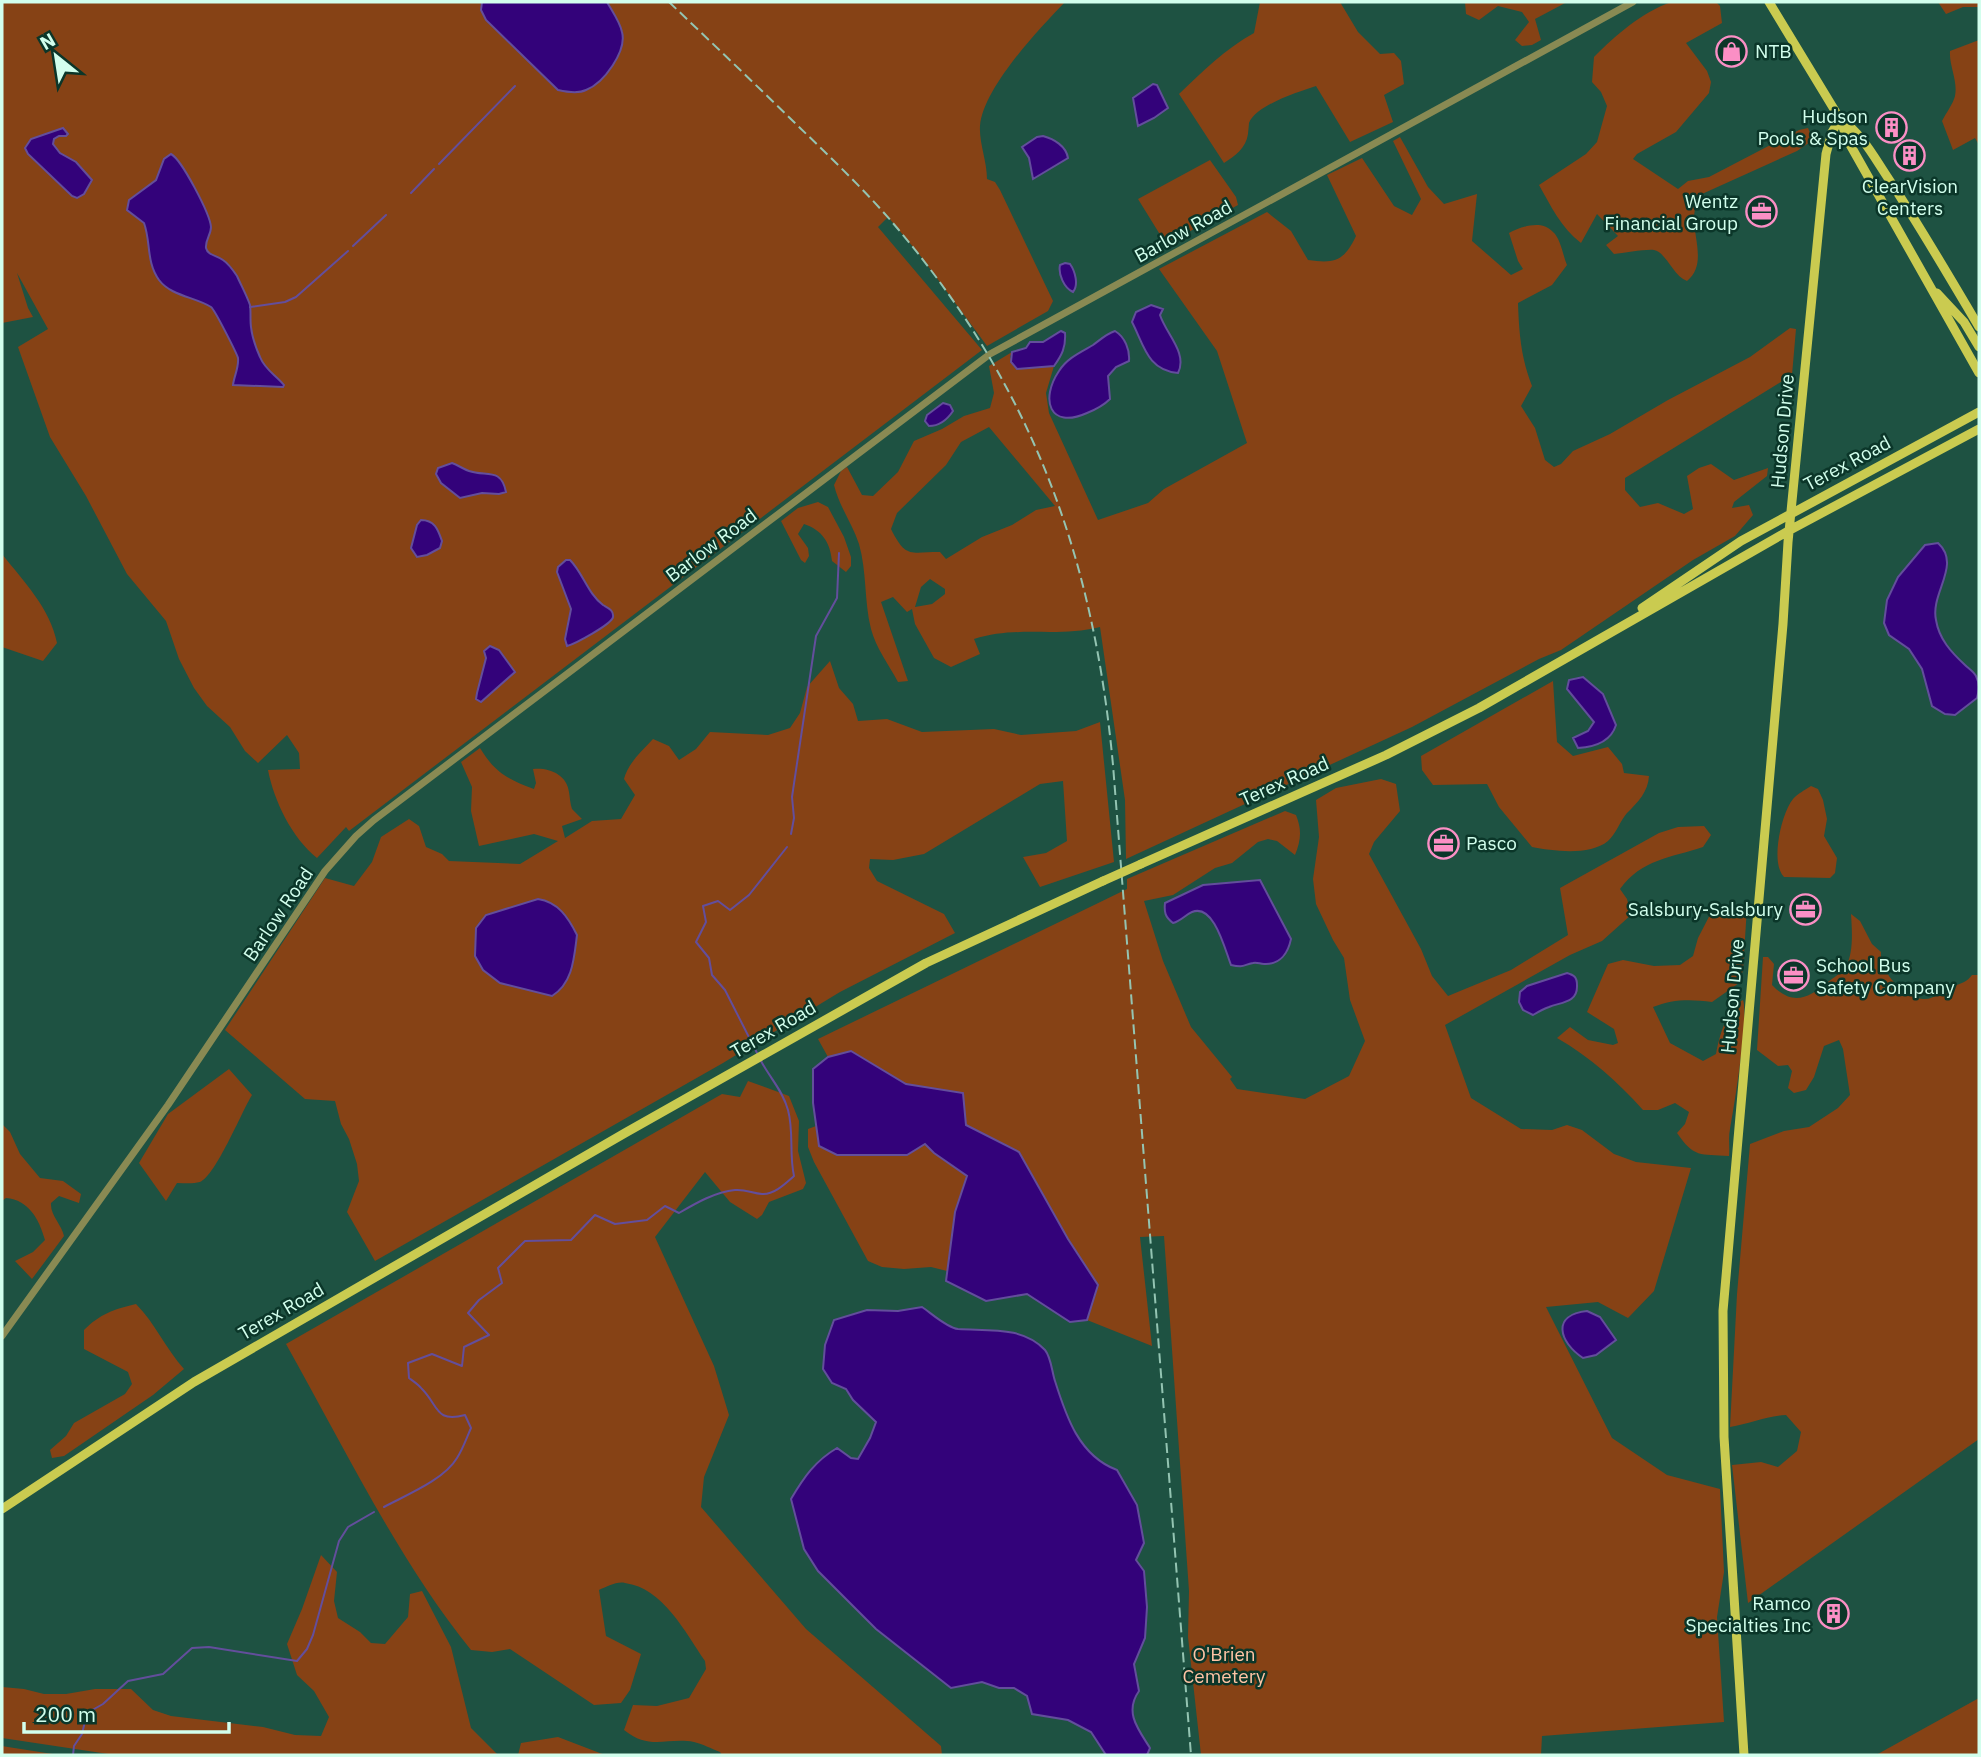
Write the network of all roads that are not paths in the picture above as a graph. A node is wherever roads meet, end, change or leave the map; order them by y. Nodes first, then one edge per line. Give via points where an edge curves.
1 (1633, 2) edge
2 (1769, 2) edge
3 (1840, 118) junction
4 (1897, 191) junction
5 (1881, 200) junction
6 (1931, 287) junction
7 (1960, 293) junction
8 (1947, 301) junction
9 (1979, 327) edge
10 (1979, 347) edge
11 (1979, 373) edge
12 (1979, 412) edge
13 (1979, 429) edge
14 (1792, 512) junction
15 (1790, 530) junction
16 (1595, 642) junction
17 (2, 1336) edge
18 (2, 1509) edge
19 (1744, 1755) edge

1 - 17 street, Barlow Road via 990,354 374,820 325,871 168,1105
2 - 3 main road
3 - 4 main road via 1852,127
3 - 5 main road via 1847,141
3 - 14 main road, Hudson Drive via 1826,154
4 - 5 main road
4 - 7 main road
5 - 6 main road
6 - 8 main road
6 - 11 main road
7 - 8 main road
7 - 9 main road
8 - 10 main road
12 - 14 main road, Terex Road
13 - 15 main road, Terex Road
14 - 15 main road, Hudson Drive
14 - 16 main road, Terex Road via 1711,560
15 - 16 main road, Terex Road
15 - 19 main road, Hudson Drive via 1723,1311 1724,1437
16 - 18 main road, Terex Road, bridge via 1403,746 926,963 194,1381

